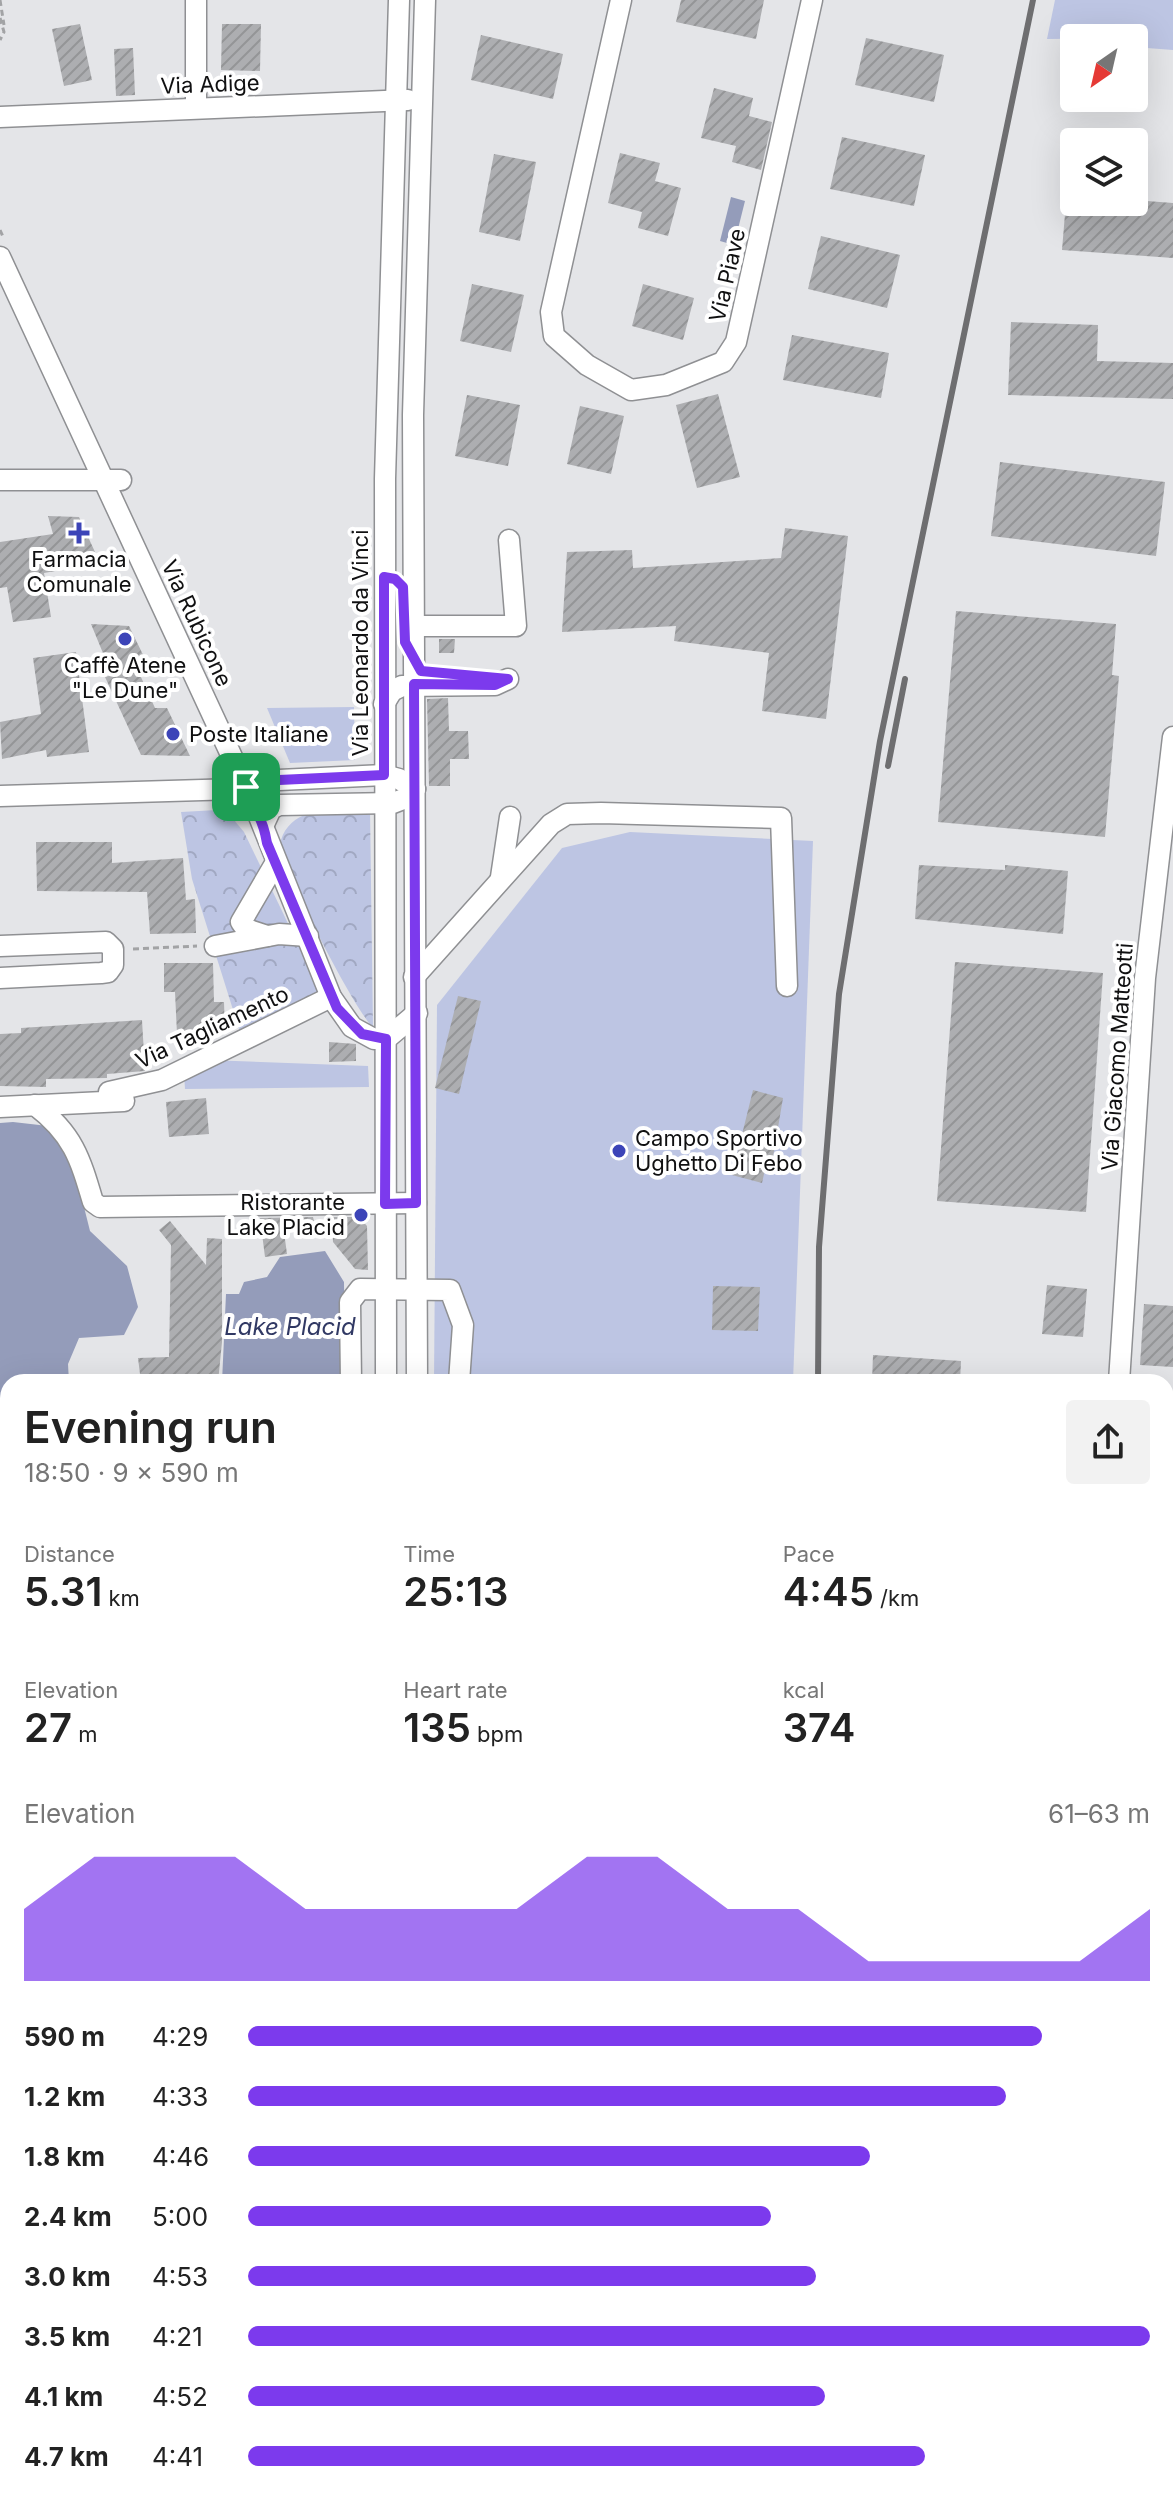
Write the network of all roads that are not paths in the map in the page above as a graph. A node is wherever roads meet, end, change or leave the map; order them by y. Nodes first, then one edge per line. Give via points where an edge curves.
1 (196, 0) edge
2 (399, 0) edge
3 (425, 0) edge
4 (621, 0) edge
5 (812, 0) edge
6 (397, 100) junction
7 (422, 100) junction
8 (196, 107) junction
9 (0, 117) edge
10 (0, 257) edge
11 (0, 480) edge
12 (113, 480) junction
13 (509, 540) dead end
14 (375, 577) junction
15 (414, 626) junction
16 (414, 659) junction
17 (414, 684) junction
18 (384, 704) junction
19 (1173, 737) edge
20 (384, 775) junction
21 (241, 788) junction
22 (415, 789) junction
23 (0, 796) edge
24 (289, 803) junction
25 (384, 804) junction
26 (510, 817) dead end
27 (269, 843) junction
28 (501, 877) junction
29 (267, 936) junction
30 (308, 936) junction
31 (0, 946) edge
32 (215, 946) road end
33 (386, 965) junction
34 (417, 975) junction
35 (0, 978) edge
36 (787, 986) dead end
37 (331, 997) junction
38 (417, 1013) junction
39 (386, 1039) junction
40 (109, 1092) dead end
41 (138, 1100) dead end
42 (35, 1105) junction
43 (0, 1107) edge
44 (416, 1203) junction
45 (385, 1204) junction
46 (385, 1289) junction
47 (416, 1289) junction
48 (351, 1374) edge
49 (386, 1374) edge
50 (417, 1374) edge
51 (460, 1374) edge
52 (1120, 1374) edge

1 - 8 street
2 - 6 street, Via Leonardo da Vinci
3 - 7 street
4 - 5 street, Via Piave via 551,312 554,336 587,365 631,390 666,385 723,362 736,342
6 - 7 street, Via Adige
6 - 8 street, Via Adige
6 - 14 street, Via Leonardo da Vinci
7 - 15 street via 413,415
8 - 9 street, Via Adige
10 - 12 street, Via Rubicone
11 - 12 street
12 - 21 street, Via Rubicone
13 - 15 street via 516,626
14 - 16 street via 395,579 403,587 405,642
14 - 18 street, Via Leonardo da Vinci
15 - 16 street
16 - 17 street
16 - 17 street via 427,674 509,678 495,685
17 - 18 street via 397,688
17 - 22 street
18 - 20 street, Via Leonardo da Vinci
19 - 52 street, Via Giacomo Matteotti via 1145,978
20 - 21 street via 279,780
20 - 22 street
20 - 25 street, Via Leonardo da Vinci
21 - 23 street
21 - 24 street
21 - 27 street, Via Rubicone
22 - 25 street via 402,801
22 - 34 street
24 - 25 street
24 - 27 street via 271,809
25 - 33 street, Via Leonardo da Vinci
26 - 28 street
27 - 29 street via 241,922
27 - 30 street, Via Rubicone
28 - 34 street
28 - 36 street via 567,814 781,818
29 - 30 street
29 - 32 street
30 - 37 street, Via Rubicone
31 - 35 street via 106,942 113,949 108,972
33 - 34 street via 396,982
33 - 39 street, Via Leonardo da Vinci
34 - 38 street
37 - 39 street, Via Rubicone via 352,1027
37 - 40 street, Via Tagliamento via 162,1080
38 - 39 street
38 - 44 street
39 - 45 street, Via Leonardo da Vinci
41 - 42 street
42 - 43 street
42 - 45 street via 60,1124 75,1147 93,1202 100,1207
44 - 45 street
44 - 47 street
45 - 46 street, Via Leonardo da Vinci
46 - 47 street
46 - 48 street via 360,1289 350,1302
46 - 49 street, Via Leonardo da Vinci
47 - 50 street
47 - 51 street via 450,1290 463,1325

